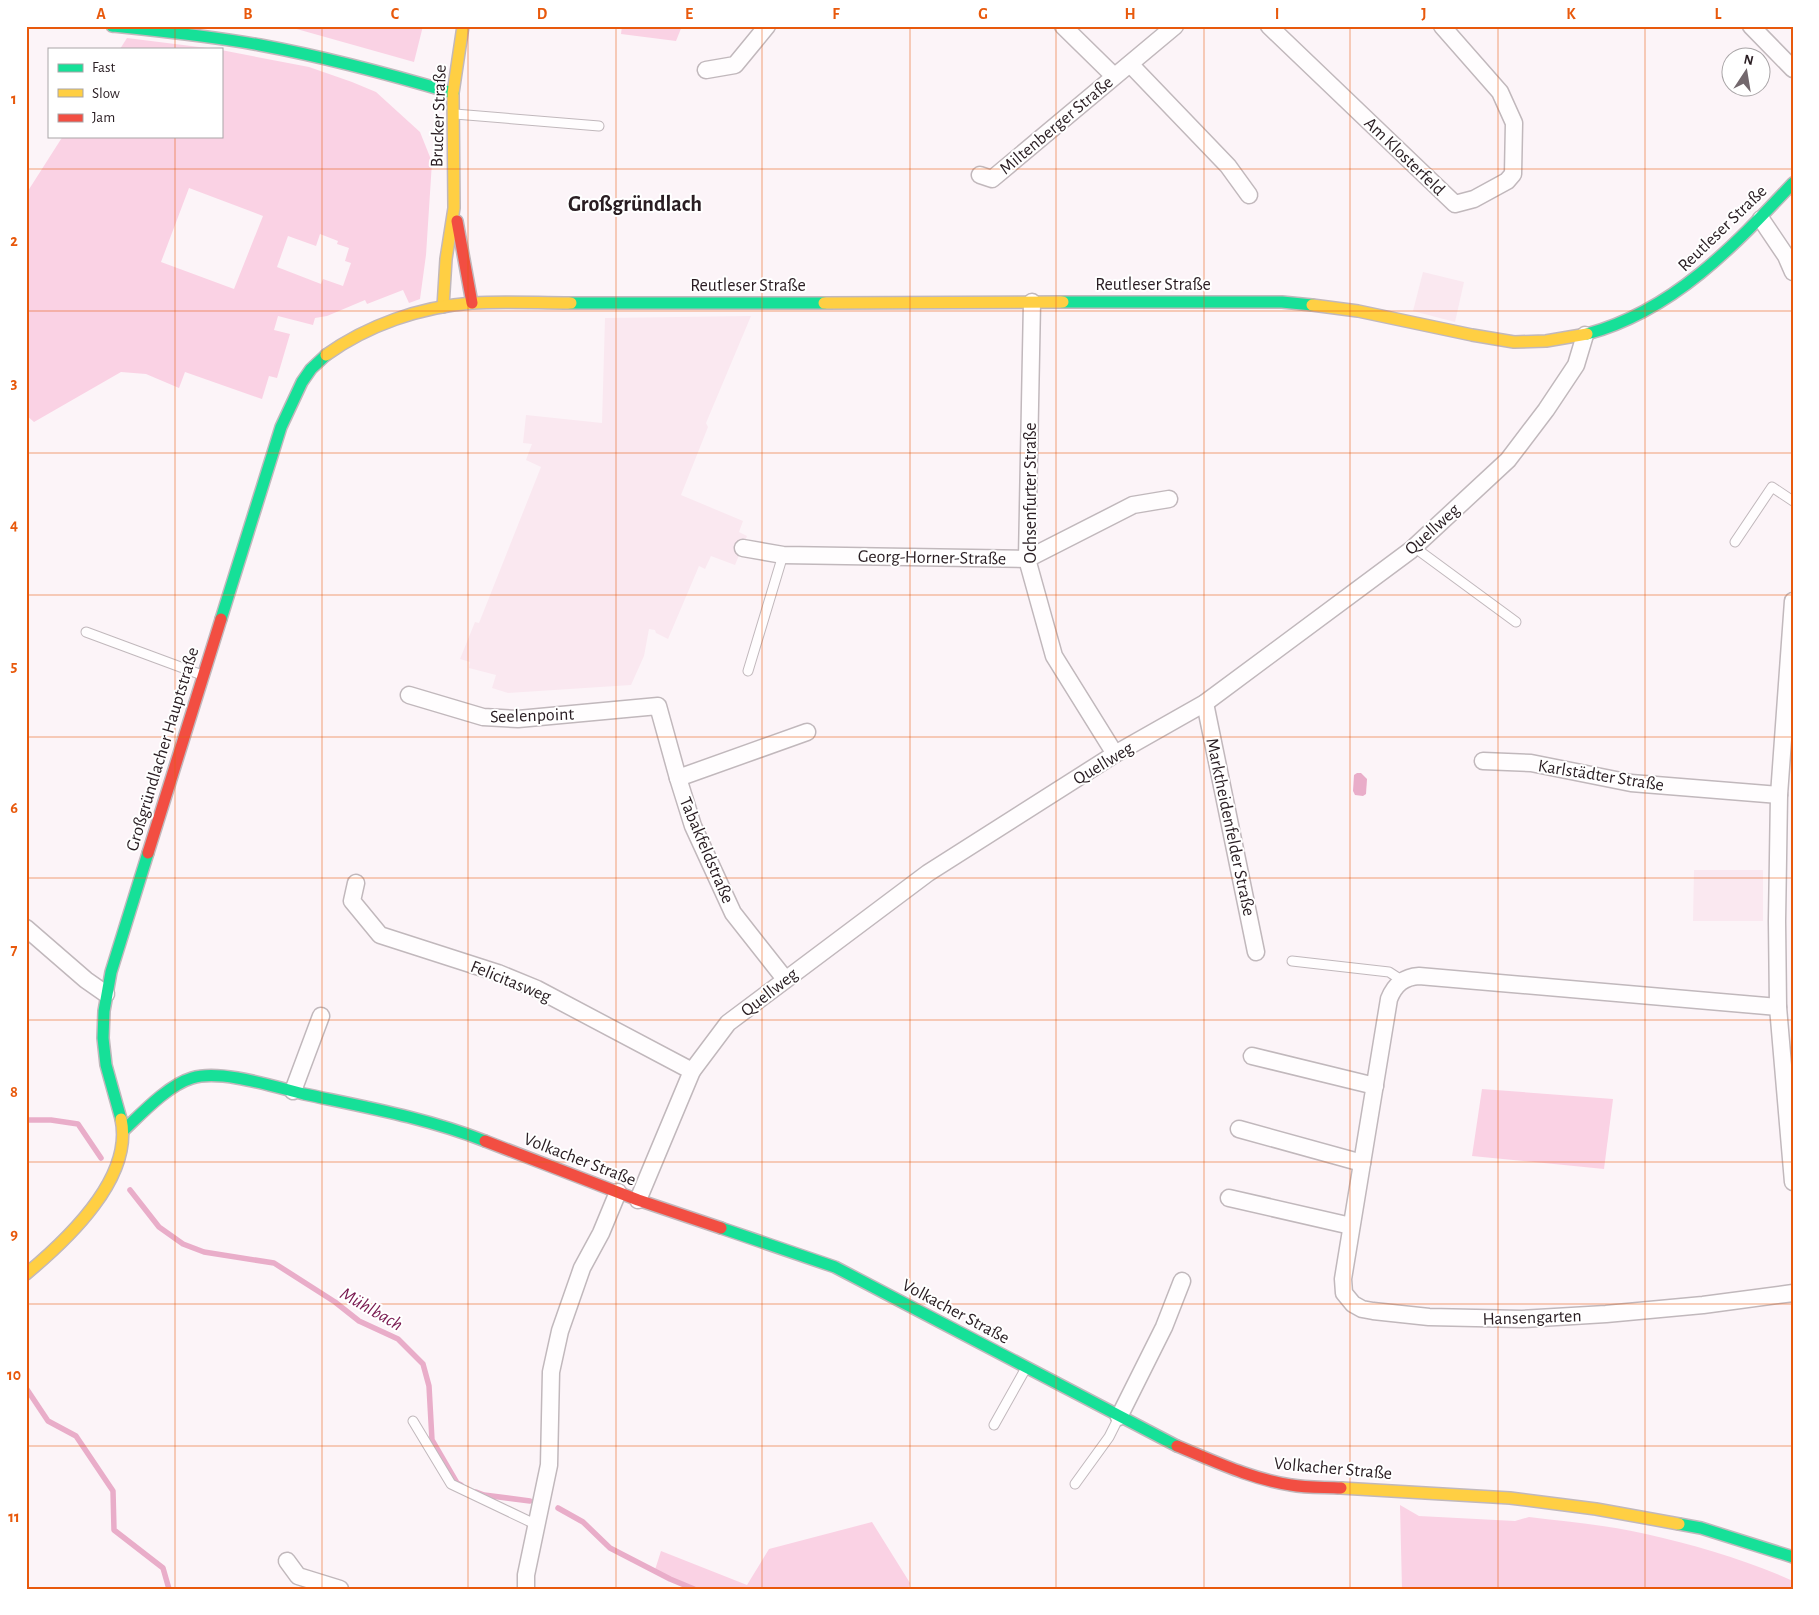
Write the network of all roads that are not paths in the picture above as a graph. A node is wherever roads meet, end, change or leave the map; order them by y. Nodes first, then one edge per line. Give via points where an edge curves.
1 (112, 26) edge
2 (463, 26) edge
3 (767, 26) edge
4 (1063, 26) edge
5 (1175, 26) edge
6 (1269, 26) edge
7 (1442, 26) edge
8 (1751, 26) edge
9 (1130, 64) junction
10 (1793, 69) edge
11 (706, 70) dead end
12 (1114, 76) junction
13 (453, 94) junction
14 (453, 114) junction
15 (599, 126) dead end
16 (980, 175) dead end
17 (1793, 183) edge
18 (1249, 195) dead end
19 (454, 208) junction
20 (1760, 219) junction
21 (1793, 272) edge
22 (1032, 302) junction
23 (472, 304) junction
24 (455, 305) joint
25 (443, 307) junction
26 (1585, 335) junction
27 (1169, 499) dead end
28 (1793, 501) edge
29 (1735, 542) dead end
30 (743, 548) dead end
31 (1414, 548) junction
32 (783, 555) junction
33 (1027, 559) junction
34 (1793, 601) edge
35 (1516, 622) dead end
36 (86, 632) dead end
37 (748, 672) dead end
38 (203, 676) junction
39 (409, 695) dead end
40 (1206, 703) junction
41 (658, 706) joint
42 (807, 732) dead end
43 (1115, 754) junction
44 (1483, 761) dead end
45 (678, 778) junction
46 (1779, 795) junction
47 (356, 884) dead end
48 (1785, 921) edge
49 (26, 928) edge
50 (1256, 952) dead end
51 (1292, 961) dead end
52 (785, 979) junction
53 (1403, 981) junction
54 (106, 994) junction
55 (1778, 1007) junction
56 (321, 1016) dead end
57 (1252, 1056) dead end
58 (692, 1071) junction
59 (1375, 1086) junction
60 (292, 1091) junction
61 (1239, 1130) dead end
62 (124, 1131) junction
63 (1362, 1163) junction
64 (1793, 1182) edge
65 (618, 1192) junction
66 (1229, 1198) dead end
67 (638, 1200) junction
68 (1351, 1226) junction
69 (26, 1274) edge
70 (1182, 1281) dead end
71 (1793, 1293) edge
72 (1026, 1368) junction
73 (1119, 1417) junction
74 (413, 1421) dead end
75 (994, 1425) dead end
76 (1076, 1484) dead end
77 (537, 1526) junction
78 (1793, 1557) edge
79 (287, 1561) dead end
80 (340, 1589) edge
81 (526, 1589) edge

1 - 13 street via 231,40 292,51 371,69
2 - 13 street, Brucker Straße
3 - 11 street via 735,65
4 - 12 street
5 - 9 street, Miltenberger Straße
6 - 7 street, Am Klosterfeld via 1456,204 1474,199 1507,181 1512,174 1514,123 1500,92
8 - 10 street
9 - 12 street, Miltenberger Straße
9 - 18 street, Miltenberger Straße via 1228,166
12 - 16 street, Miltenberger Straße via 992,179
13 - 14 street, Brucker Straße
14 - 15 lane
14 - 19 street, Brucker Straße
17 - 20 street, Reutleser Straße
19 - 23 street, Brucker Straße
19 - 25 street, Brucker Straße via 446,252
20 - 21 street
20 - 26 street, Reutleser Straße via 1713,265 1676,294 1638,315
22 - 23 street, Reutleser Straße
22 - 26 street, Reutleser Straße via 1291,302 1337,307 1507,341 1538,342
22 - 33 street, Ochsenfurter Straße
23 - 24 street, Reutleser Straße
24 - 25 street, Großgründlacher Hauptstraße
25 - 38 street, Großgründlacher Hauptstraße via 388,322 353,337 324,357 302,382 281,427
26 - 31 street, Quellweg via 1576,366 1508,460
27 - 33 street, Georg-Horner-Straße via 1133,506
28 - 29 lane via 1772,486
30 - 32 street, Georg-Horner-Straße
31 - 35 lane
31 - 40 street, Quellweg
32 - 33 street, Georg-Horner-Straße
32 - 37 lane
33 - 43 street, Ochsenfurter Straße via 1054,656
34 - 46 street
36 - 38 lane
38 - 54 street, Großgründlacher Hauptstraße
39 - 41 street, Seelenpoint via 483,717 500,718
40 - 43 street, Quellweg
40 - 50 street, Marktheidenfelder Straße
41 - 45 street, Tabakfeldstraße
42 - 45 street
43 - 52 street, Quellweg via 928,873
44 - 46 street, Karlstädter Straße via 1531,763 1631,783
45 - 52 street, Tabakfeldstraße via 694,826 733,913
46 - 48 street
47 - 58 street, Felicitasweg via 352,901 380,935 537,989
48 - 55 street
49 - 54 street
51 - 53 lane via 1389,972
52 - 58 street, Quellweg via 728,1023
53 - 55 street via 1419,976
53 - 59 street, Hansengarten via 1394,988 1390,999
54 - 62 street, Großgründlacher Hauptstraße via 102,1025 104,1055
55 - 64 street
56 - 60 street
57 - 59 street
58 - 67 street, Quellweg
59 - 63 street, Hansengarten
60 - 62 street, Volkacher Straße via 217,1076 188,1078
60 - 65 street, Volkacher Straße via 465,1133
61 - 63 street
62 - 69 street, Großgründlacher Hauptstraße via 117,1166 92,1206 68,1237
63 - 68 street, Hansengarten
65 - 67 street, Volkacher Straße
65 - 77 street via 602,1233 582,1268 560,1331 551,1372 550,1465
66 - 68 street
67 - 72 street, Volkacher Straße via 835,1267
68 - 71 street, Hansengarten via 1344,1294 1353,1304 1373,1311 1429,1317 1522,1319 1606,1314
70 - 73 street via 1164,1327
72 - 73 street, Volkacher Straße
72 - 75 lane
73 - 76 lane via 1110,1437
73 - 78 street, Volkacher Straße via 1170,1444 1232,1469 1286,1484 1510,1498 1596,1509 1701,1528
74 - 77 lane via 451,1484
77 - 81 street
79 - 80 street via 298,1576

